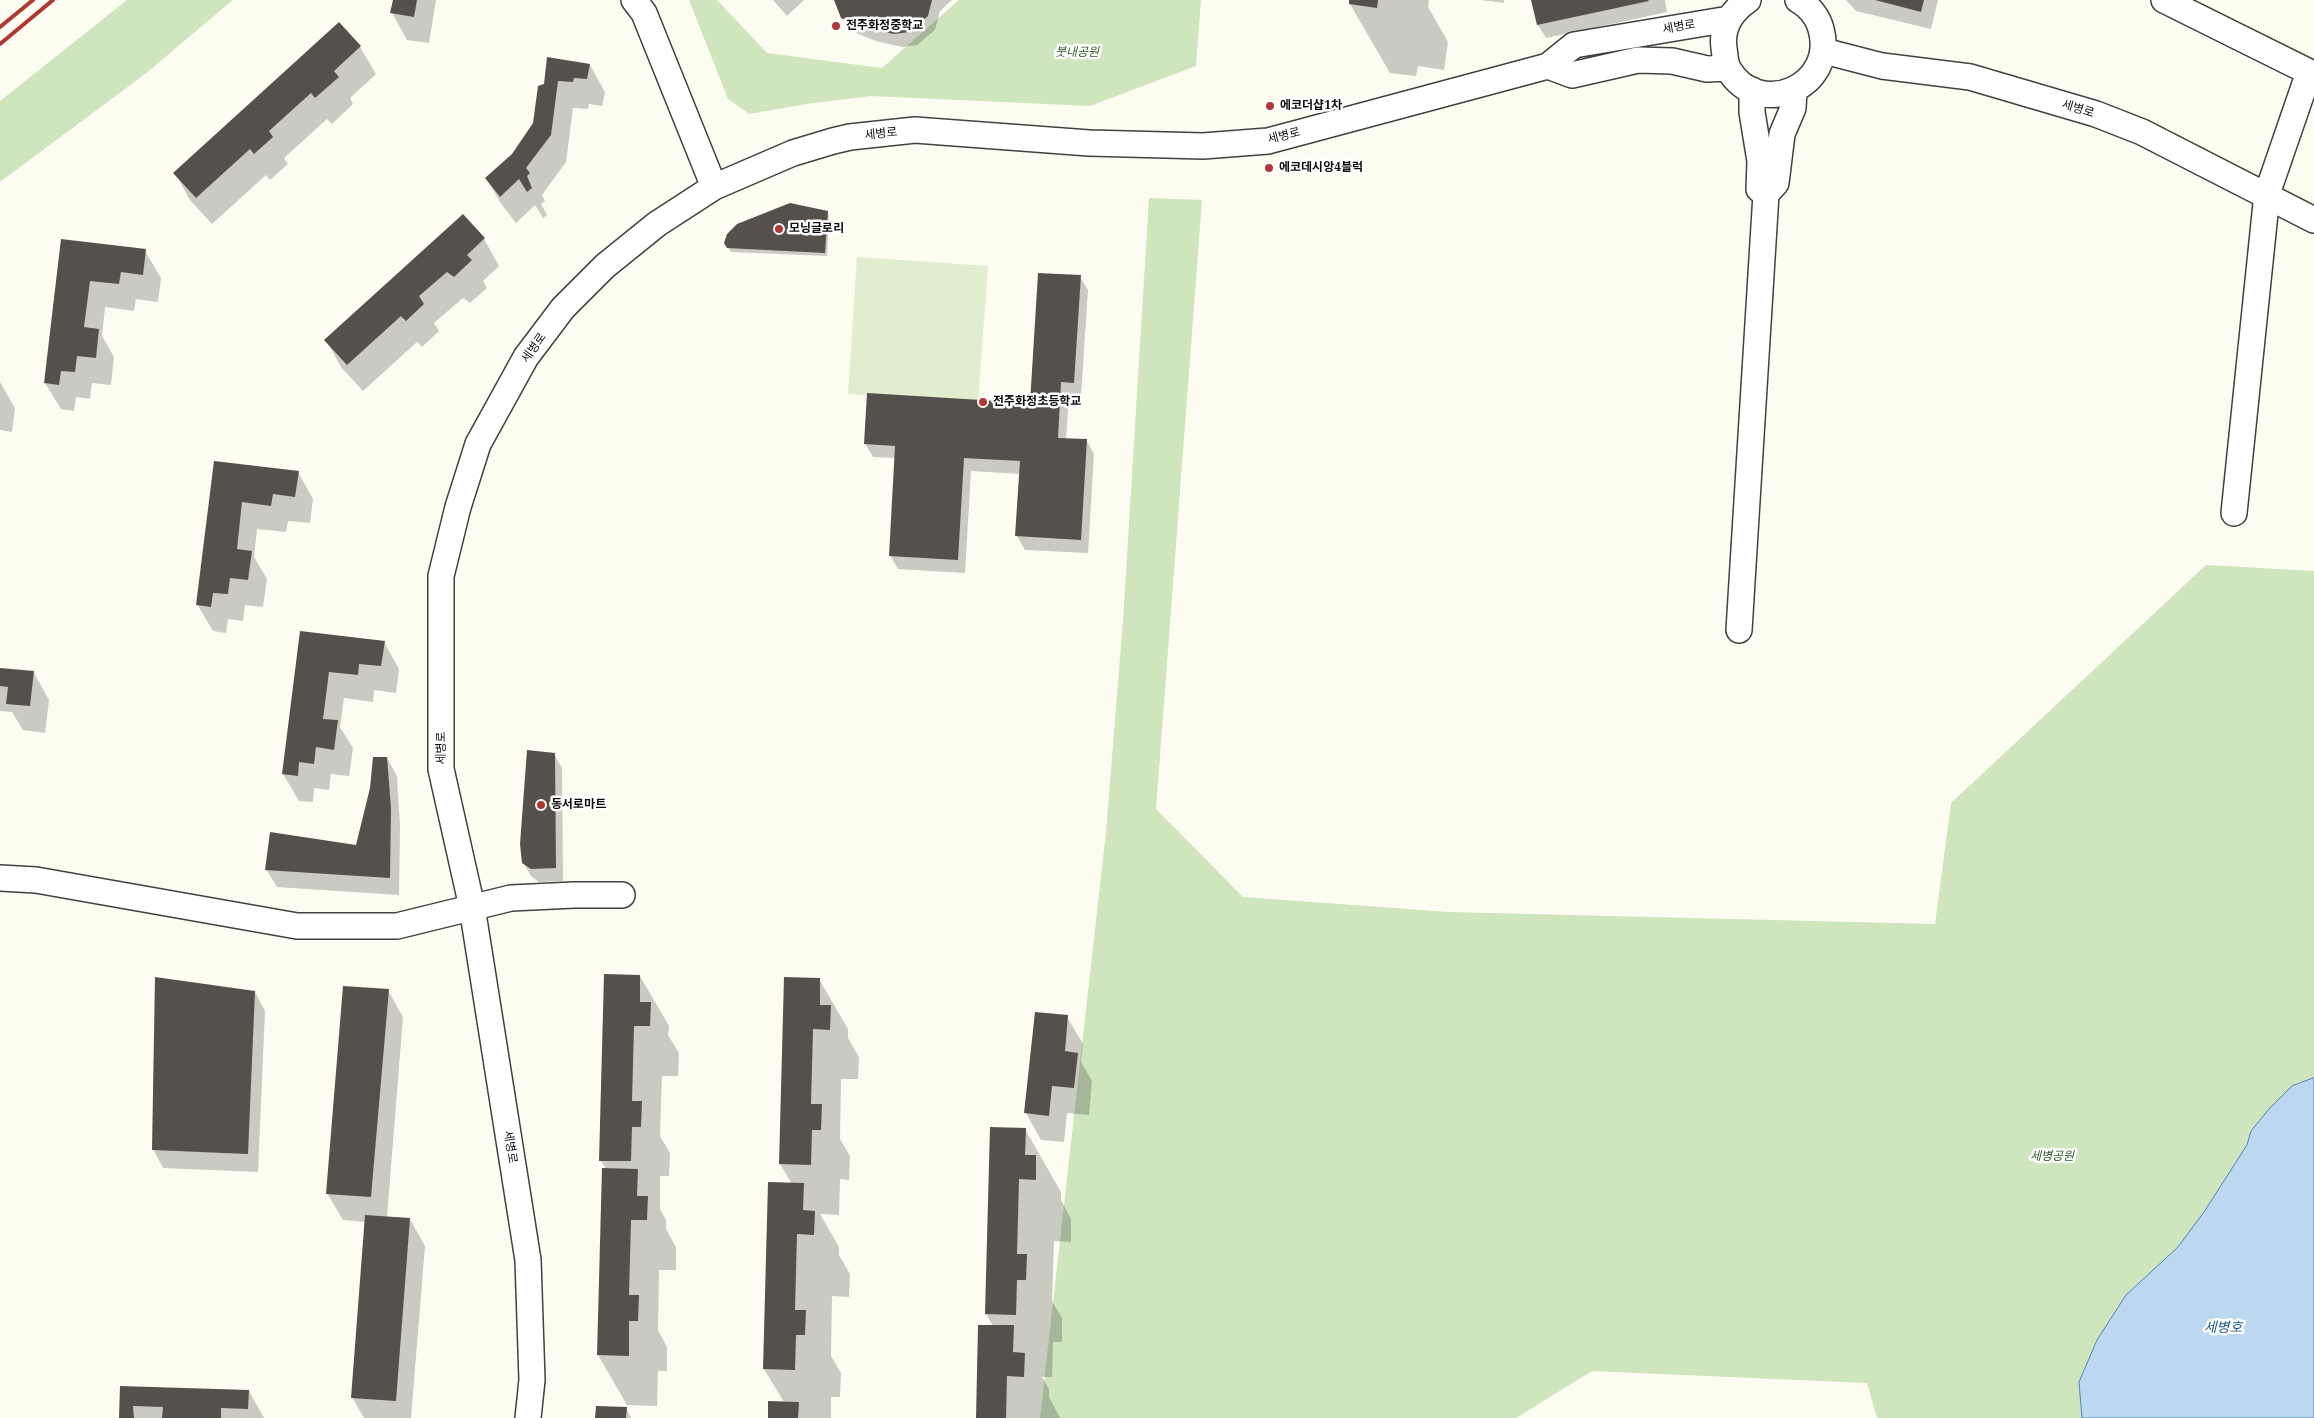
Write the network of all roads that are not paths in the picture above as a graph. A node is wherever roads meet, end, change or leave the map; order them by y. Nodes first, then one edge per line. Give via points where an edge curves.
1 (634, 0) edge
2 (1800, 0) edge
3 (2164, 0) edge
4 (1738, 7) edge
5 (1824, 51) junction
6 (1548, 66) junction
7 (1728, 68) junction
8 (1752, 90) junction
9 (1794, 91) junction
10 (714, 187) junction
11 (1766, 194) junction
12 (2267, 194) junction
13 (2314, 220) edge
14 (2234, 513) dead end
15 (1739, 630) dead end
16 (0, 878) edge
17 (622, 895) dead end
18 (472, 907) junction
19 (528, 1418) edge

1 - 10 street via 644,13
2 - 5 street via 1820,23
3 - 12 street via 2308,72
4 - 6 street, 세병로 via 1574,45
4 - 7 street, 세병로 via 1723,38
5 - 9 street via 1810,79
5 - 12 street, 세병로 via 1882,66 1970,77 2096,114 2142,132
6 - 7 street via 1572,75 1638,60 1672,61 1707,69
6 - 10 street, 세병로 via 1268,141 1203,146 1090,143 915,130 834,141 794,153
7 - 8 street via 1738,81
8 - 9 street via 1767,95
8 - 11 street via 1760,161 1759,189
9 - 11 street via 1793,108 1782,134 1776,183
10 - 18 street, 세병로 via 657,224 605,266 566,305 526,357 478,444 441,576 441,769
11 - 15 street
12 - 13 street, 세병로
12 - 14 street
16 - 18 street via 36,880 297,926 397,926
17 - 18 street via 511,898
18 - 19 street, 세병로 via 528,1260 532,1380

